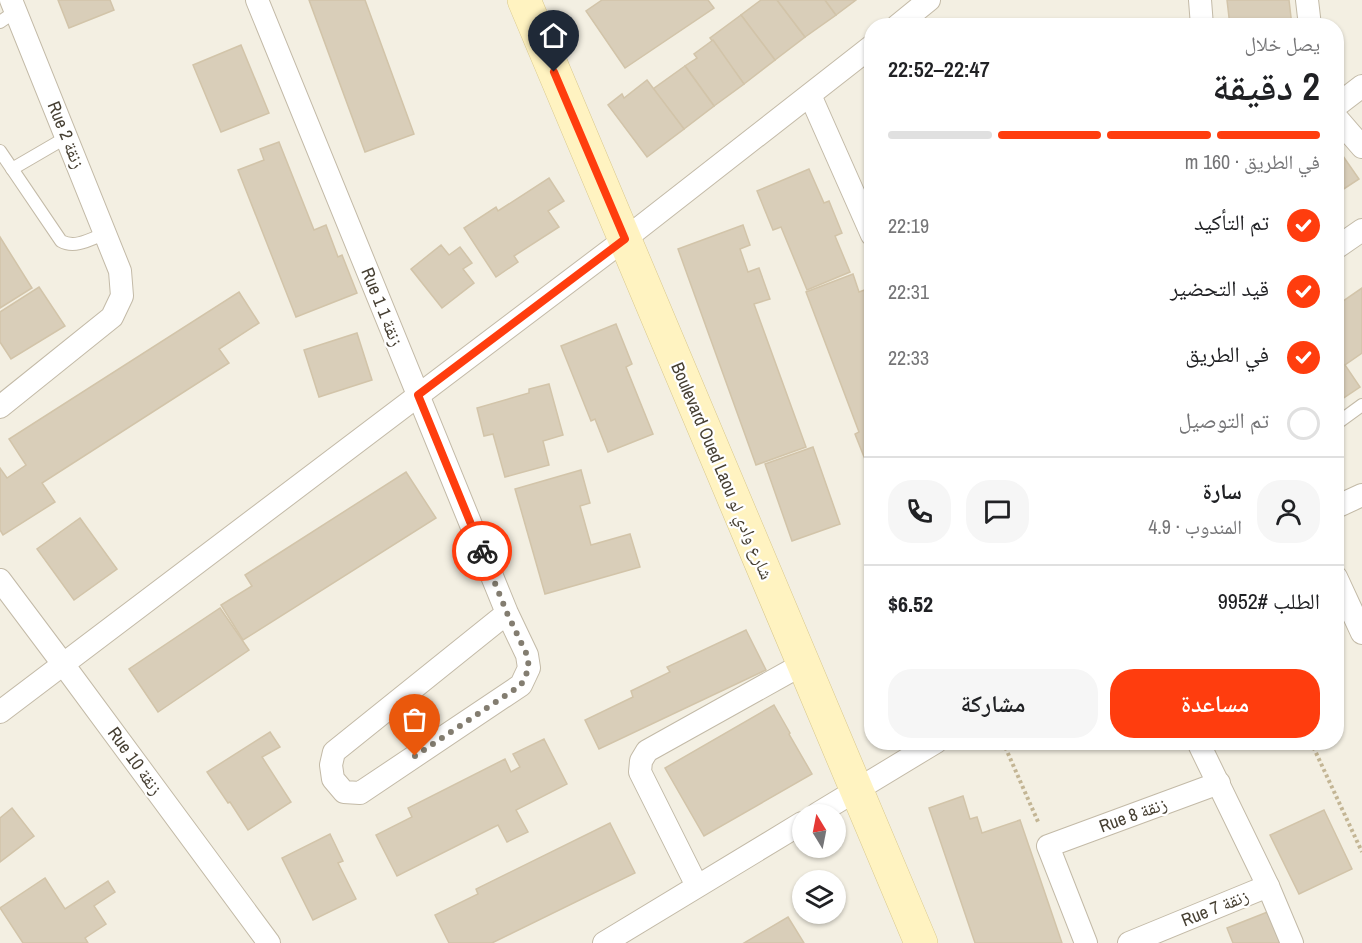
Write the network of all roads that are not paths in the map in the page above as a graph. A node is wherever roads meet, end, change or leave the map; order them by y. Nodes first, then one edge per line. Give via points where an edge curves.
1 (257, 0) edge
2 (929, 0) edge
3 (1200, 0) edge
4 (1307, 0) edge
5 (531, 3) edge
6 (9, 11) edge
7 (907, 18) edge
8 (1201, 18) edge
9 (1309, 18) edge
10 (864, 52) edge
11 (1362, 86) edge
12 (810, 95) junction
13 (1344, 100) edge
14 (1344, 126) edge
15 (67, 137) junction
16 (1362, 147) edge
17 (0, 151) edge
18 (12, 169) junction
19 (864, 217) edge
20 (1362, 230) edge
21 (106, 233) junction
22 (625, 239) junction
23 (1344, 242) edge
24 (418, 395) junction
25 (1362, 405) edge
26 (0, 407) edge
27 (1344, 418) edge
28 (0, 580) edge
29 (1344, 594) edge
30 (507, 613) junction
31 (1362, 633) edge
32 (63, 664) junction
33 (803, 664) junction
34 (0, 712) edge
35 (923, 750) edge
36 (1202, 750) edge
37 (1219, 783) junction
38 (857, 791) junction
39 (834, 804) edge
40 (792, 829) edge
41 (697, 886) junction
42 (1268, 886) junction
43 (269, 943) edge
44 (604, 943) edge
45 (921, 943) edge
46 (1086, 943) edge
47 (1129, 943) edge
48 (1292, 943) edge

1 - 24 street, Rue 1 زنقة 1
2 - 7 street
3 - 8 street
4 - 9 street
5 - 22 street, Boulevard Oued Laou شارع وادي لو
6 - 15 street, Rue 2 زنقة
10 - 12 street
11 - 13 street
12 - 19 street
12 - 22 street
14 - 16 street
15 - 18 lane
15 - 21 street, Rue 2 زنقة
17 - 18 lane
18 - 21 lane via 61,241 76,244
20 - 23 street
21 - 26 street, Rue 2 زنقة via 120,271 122,296 112,317
22 - 24 street
22 - 33 street, Boulevard Oued Laou شارع وادي لو
24 - 30 street, Rue 1 زنقة 1
24 - 32 street
25 - 27 lane
28 - 32 street, Rue 10 زنقة
29 - 31 street
30 - 30 street, Rue 1 زنقة 1 via 527,655 529,668 521,685 360,793 344,792 333,779 334,752
32 - 34 street
32 - 43 street, Rue 10 زنقة
33 - 38 street, Boulevard Oued Laou شارع وادي لو
33 - 41 street via 647,751 641,761 639,772
35 - 38 street
36 - 37 street
37 - 42 street
37 - 46 street, Rue 8 زنقة via 1048,846
38 - 39 street
38 - 45 street, Boulevard Oued Laou شارع وادي لو
40 - 41 street
41 - 44 street
42 - 47 street, Rue 7 زنقة
42 - 48 street

